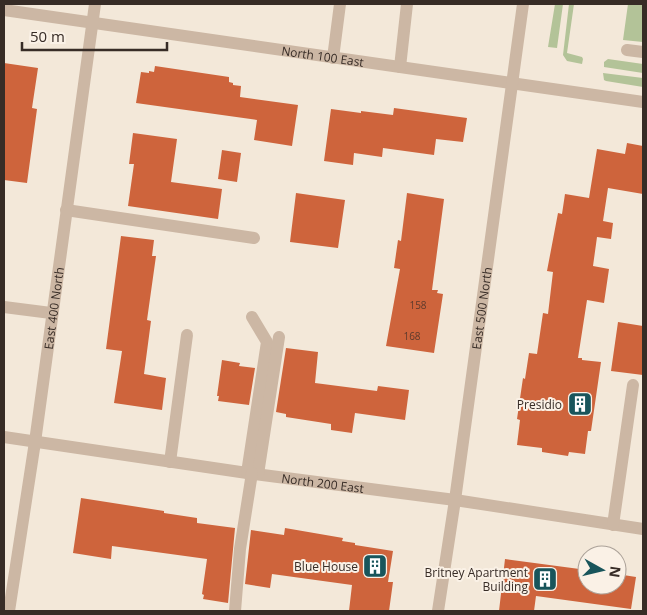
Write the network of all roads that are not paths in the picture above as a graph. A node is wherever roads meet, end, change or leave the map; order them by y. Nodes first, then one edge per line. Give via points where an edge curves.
1 (95, 4) edge
2 (340, 4) edge
3 (407, 4) edge
4 (523, 4) edge
5 (4, 10) edge
6 (92, 24) junction
7 (627, 50) dead end
8 (643, 52) edge
9 (333, 58) junction
10 (400, 67) junction
11 (511, 83) junction
12 (643, 102) edge
13 (66, 210) junction
14 (254, 238) dead end
15 (4, 307) edge
16 (51, 314) junction
17 (252, 317) dead end
18 (187, 335) dead end
19 (279, 337) dead end
20 (633, 385) dead end
21 (4, 437) edge
22 (34, 442) junction
23 (170, 462) junction
24 (252, 474) junction
25 (455, 500) junction
26 (613, 525) junction
27 (643, 529) edge
28 (9, 611) edge
29 (235, 611) edge
30 (438, 611) edge

1 - 6 street, East 400 North
2 - 9 street
3 - 10 street
4 - 11 street, East 500 North
5 - 6 street, North 100 East
6 - 9 street, North 100 East
6 - 13 street, East 400 North
7 - 8 street
9 - 10 street, North 100 East
10 - 11 street, North 100 East
11 - 12 street, North 100 East
11 - 25 street, East 500 North
13 - 14 street
13 - 16 street, East 400 North
15 - 16 street
16 - 22 street, East 400 North
17 - 24 street via 267,342
18 - 23 street
19 - 24 street
20 - 26 street
21 - 22 street, North 200 East
22 - 23 street, North 200 East
22 - 28 street, East 400 North
23 - 24 street, North 200 East
24 - 25 street, North 200 East
24 - 29 street via 240,549
25 - 26 street, North 200 East
25 - 30 street, East 500 North
26 - 27 street, North 200 East

